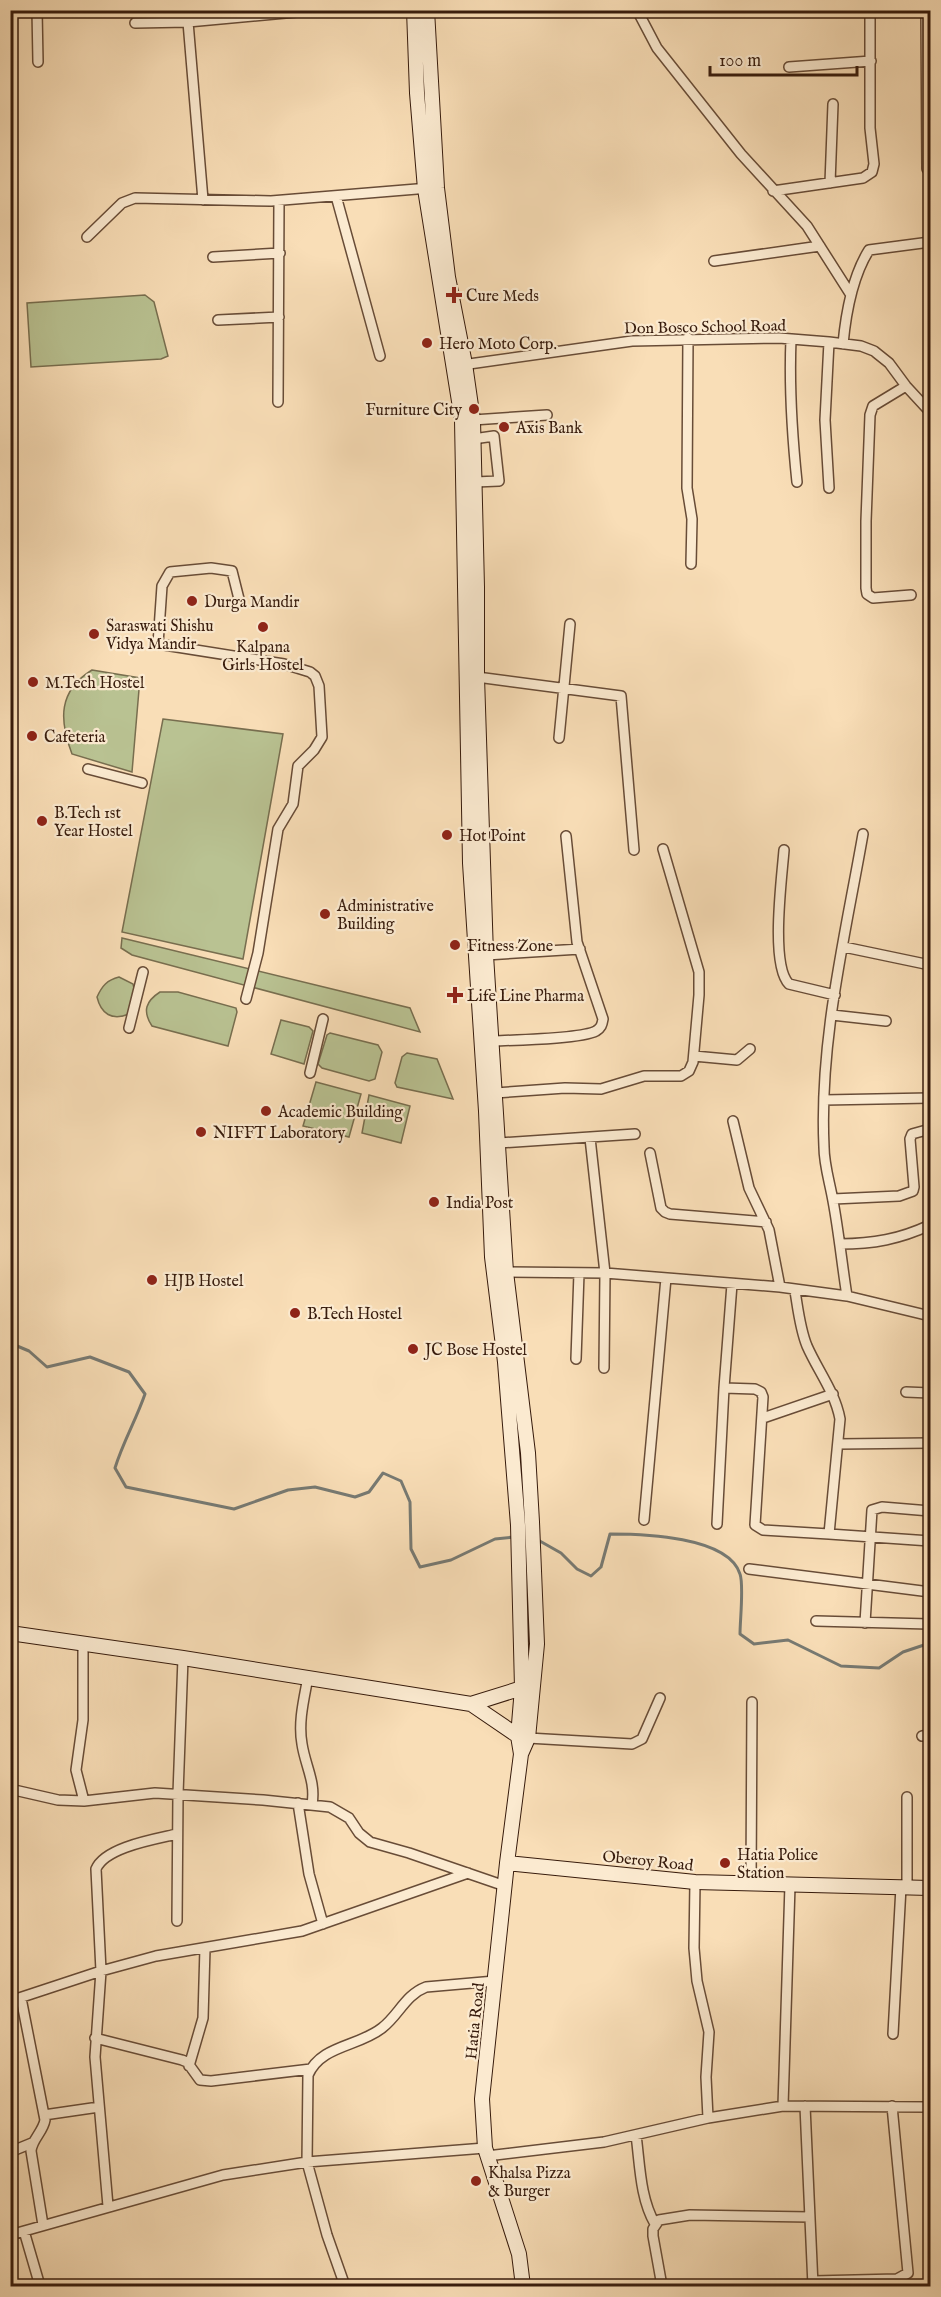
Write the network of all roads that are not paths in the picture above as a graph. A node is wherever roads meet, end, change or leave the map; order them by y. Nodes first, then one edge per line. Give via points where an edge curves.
1 (36, 10) edge
2 (318, 10) edge
3 (414, 10) edge
4 (427, 10) edge
5 (638, 10) edge
6 (870, 10) edge
7 (926, 10) edge
8 (188, 22) junction
9 (135, 23) dead end
10 (928, 32) edge
11 (872, 61) junction
12 (38, 62) dead end
13 (789, 67) dead end
14 (833, 104) dead end
15 (927, 169) dead end
16 (830, 183) junction
17 (431, 188) junction
18 (773, 191) junction
19 (336, 196) junction
20 (203, 200) junction
21 (279, 201) junction
22 (87, 237) dead end
23 (930, 242) edge
24 (820, 246) junction
25 (280, 253) junction
26 (213, 257) dead end
27 (714, 261) dead end
28 (851, 295) junction
29 (279, 318) junction
30 (218, 320) dead end
31 (688, 338) junction
32 (791, 339) junction
33 (829, 342) junction
34 (843, 344) junction
35 (380, 356) dead end
36 (459, 365) junction
37 (906, 386) junction
38 (278, 402) dead end
39 (930, 412) edge
40 (547, 414) dead end
41 (472, 420) junction
42 (473, 439) junction
43 (475, 482) junction
44 (797, 482) dead end
45 (829, 488) dead end
46 (692, 564) dead end
47 (911, 596) dead end
48 (240, 603) dead end
49 (570, 624) dead end
50 (477, 677) junction
51 (564, 689) junction
52 (559, 738) dead end
53 (88, 769) dead end
54 (141, 783) dead end
55 (863, 834) dead end
56 (566, 836) dead end
57 (663, 849) dead end
58 (634, 850) dead end
59 (784, 850) dead end
60 (844, 947) junction
61 (580, 949) junction
62 (486, 955) junction
63 (930, 965) edge
64 (143, 972) dead end
65 (835, 995) junction
66 (246, 999) dead end
67 (832, 1015) junction
68 (323, 1019) dead end
69 (886, 1021) dead end
70 (129, 1028) dead end
71 (492, 1041) junction
72 (750, 1049) dead end
73 (694, 1056) junction
74 (310, 1073) dead end
75 (495, 1093) junction
76 (930, 1098) edge
77 (824, 1100) junction
78 (733, 1121) dead end
79 (930, 1129) edge
80 (635, 1134) dead end
81 (590, 1138) junction
82 (499, 1143) junction
83 (650, 1153) dead end
84 (833, 1199) junction
85 (766, 1222) junction
86 (930, 1225) edge
87 (840, 1244) junction
88 (500, 1272) junction
89 (579, 1273) junction
90 (605, 1273) junction
91 (666, 1278) junction
92 (732, 1284) junction
93 (780, 1287) junction
94 (795, 1291) junction
95 (847, 1296) junction
96 (930, 1316) edge
97 (576, 1359) dead end
98 (604, 1368) dead end
99 (724, 1388) junction
100 (906, 1392) dead end
101 (930, 1393) edge
102 (833, 1394) junction
103 (763, 1418) junction
104 (930, 1443) edge
105 (838, 1444) junction
106 (930, 1511) edge
107 (644, 1520) dead end
108 (717, 1524) dead end
109 (829, 1534) junction
110 (868, 1537) junction
111 (930, 1541) edge
112 (749, 1569) dead end
113 (866, 1585) junction
114 (930, 1592) edge
115 (816, 1621) dead end
116 (865, 1623) junction
117 (929, 1624) edge
118 (10, 1633) edge
119 (82, 1643) junction
120 (183, 1658) junction
121 (308, 1677) junction
122 (528, 1688) junction
123 (660, 1698) dead end
124 (752, 1702) dead end
125 (471, 1704) junction
126 (523, 1737) junction
127 (10, 1789) edge
128 (178, 1794) junction
129 (907, 1797) dead end
130 (84, 1801) junction
131 (298, 1803) junction
132 (312, 1804) junction
133 (177, 1834) junction
134 (507, 1863) junction
135 (468, 1873) junction
136 (695, 1882) junction
137 (751, 1883) junction
138 (790, 1885) junction
139 (505, 1886) junction
140 (904, 1887) junction
141 (930, 1888) edge
142 (177, 1921) dead end
143 (323, 1924) junction
144 (205, 1948) junction
145 (101, 1971) junction
146 (495, 1981) junction
147 (21, 1998) junction
148 (10, 2001) edge
149 (893, 2034) dead end
150 (95, 2038) junction
151 (189, 2066) junction
152 (311, 2069) junction
153 (783, 2106) junction
154 (805, 2106) junction
155 (892, 2106) junction
156 (99, 2107) junction
157 (930, 2107) edge
158 (44, 2115) junction
159 (708, 2118) junction
160 (636, 2135) junction
161 (32, 2143) junction
162 (10, 2152) edge
163 (486, 2152) junction
164 (308, 2162) junction
165 (108, 2206) junction
166 (810, 2217) junction
167 (655, 2224) junction
168 (43, 2225) junction
169 (24, 2231) junction
170 (10, 2235) edge
171 (525, 2284) edge
172 (813, 2284) edge
173 (40, 2286) edge
174 (345, 2286) edge
175 (662, 2286) edge

1 - 12 street
2 - 8 street
3 - 17 main road via 417,93
4 - 17 main road
5 - 18 street via 657,48
6 - 11 street
7 - 10 street
8 - 9 street
8 - 20 street
10 - 15 street
11 - 13 street
11 - 16 street via 872,172 862,178
14 - 16 street
16 - 18 street
17 - 19 street
17 - 36 main road
18 - 24 street via 807,226
19 - 21 street
19 - 35 street
20 - 21 street
20 - 22 street via 128,199
21 - 25 street
23 - 28 street via 869,250
24 - 27 street
24 - 28 street
25 - 26 street
25 - 29 street
28 - 34 street
29 - 30 street
29 - 38 street
31 - 32 street, Don Bosco School Road
31 - 36 street, Don Bosco School Road via 632,341
31 - 46 street via 687,488
32 - 33 street, Don Bosco School Road
32 - 44 street via 791,430
33 - 34 street, Don Bosco School Road
33 - 45 street via 825,420
34 - 37 street, Don Bosco School Road via 874,351
36 - 41 main road
36 - 88 main road via 470,863
37 - 39 street, Don Bosco School Road
37 - 47 street via 873,406 870,415 866,588 873,598
40 - 41 street
41 - 42 main road
42 - 43 main road
42 - 43 street via 494,436 499,481
43 - 50 main road
48 - 66 street via 232,571 211,568 170,572 162,586 158,644 284,664 310,672 319,686 322,737 298,766 293,804 278,829 258,953
49 - 51 street
50 - 51 street
50 - 62 main road
51 - 52 street
51 - 58 street via 621,696
53 - 54 street
55 - 60 street
56 - 61 street
57 - 73 street via 699,972
59 - 65 street via 778,939 783,979 789,984
60 - 63 street
60 - 65 street
61 - 62 street
61 - 71 street via 602,1026 578,1035
62 - 71 main road
64 - 70 street
65 - 67 street
67 - 69 street
67 - 77 street
68 - 74 street
71 - 75 main road
72 - 73 street via 737,1060
73 - 75 street via 689,1071 681,1076 644,1076 601,1089
75 - 82 main road
76 - 77 street
77 - 84 street via 824,1155
78 - 85 street via 749,1188
79 - 84 street via 912,1134 910,1139 913,1191 899,1196
80 - 81 street
81 - 82 street
81 - 90 street
82 - 88 main road
83 - 85 street via 664,1212
84 - 87 street
85 - 93 street
86 - 87 street via 889,1240
87 - 95 street
88 - 89 street
88 - 122 main road
88 - 122 main road via 528,1453 537,1644
89 - 90 street
89 - 97 street
90 - 91 street
90 - 98 street
91 - 92 street
91 - 107 street
92 - 93 street
92 - 99 street
93 - 94 street
94 - 95 street
94 - 102 street via 807,1345
95 - 96 street
99 - 103 street via 760,1392
99 - 108 street
100 - 101 street
102 - 103 street
102 - 105 street via 840,1419
103 - 109 street via 755,1525 763,1530
104 - 105 street
105 - 109 street
106 - 110 street via 875,1508 870,1513
109 - 110 street
110 - 111 street
110 - 113 street
112 - 113 street
113 - 114 street
113 - 116 street
115 - 116 street
116 - 117 street
118 - 119 main road
119 - 120 main road
119 - 130 street via 83,1719 76,1770
120 - 121 main road
120 - 128 street
121 - 125 main road
121 - 132 street via 300,1724 312,1779
122 - 125 main road
122 - 126 main road, Hatia Road
123 - 126 street via 642,1739 632,1744
124 - 137 street
125 - 126 main road
126 - 134 main road, Hatia Road
127 - 130 street via 58,1800
128 - 130 street
128 - 131 street
128 - 133 street
129 - 140 street
131 - 132 street
131 - 143 street via 309,1874
132 - 135 street via 340,1811 370,1842
133 - 142 street
133 - 145 street via 123,1849 98,1864
134 - 136 main road, Oberoy Road
134 - 139 main road, Hatia Road
135 - 139 street
135 - 143 street
136 - 137 main road, Oberoy Road
136 - 159 street via 697,1981 709,2032
137 - 138 main road, Oberoy Road
138 - 140 main road, Oberoy Road
138 - 153 street
139 - 146 main road, Hatia Road
140 - 141 main road, Oberoy Road
140 - 149 street
143 - 144 street
144 - 145 street
144 - 151 street via 203,2018
145 - 147 street
145 - 150 street
146 - 152 street via 420,1990 408,1998 382,2029 326,2054
146 - 163 main road, Hatia Road via 482,2099
147 - 148 street
147 - 158 street
150 - 151 street via 175,2057
150 - 156 street
151 - 152 street via 200,2080 211,2081
152 - 164 street
153 - 154 street
153 - 159 street
154 - 155 street
154 - 166 street
155 - 157 street
155 - 172 street via 908,2273 897,2279
156 - 158 street
156 - 165 street
158 - 161 street via 44,2127
159 - 160 street
160 - 163 street via 604,2142
160 - 167 street via 647,2211
161 - 162 street
161 - 168 street
163 - 164 street
163 - 171 main road, Hatia Road via 511,2226
164 - 165 street via 223,2175
164 - 174 street
165 - 168 street
166 - 167 street via 690,2215
166 - 172 street
167 - 175 street via 653,2236
168 - 169 street
169 - 170 street
169 - 173 street

